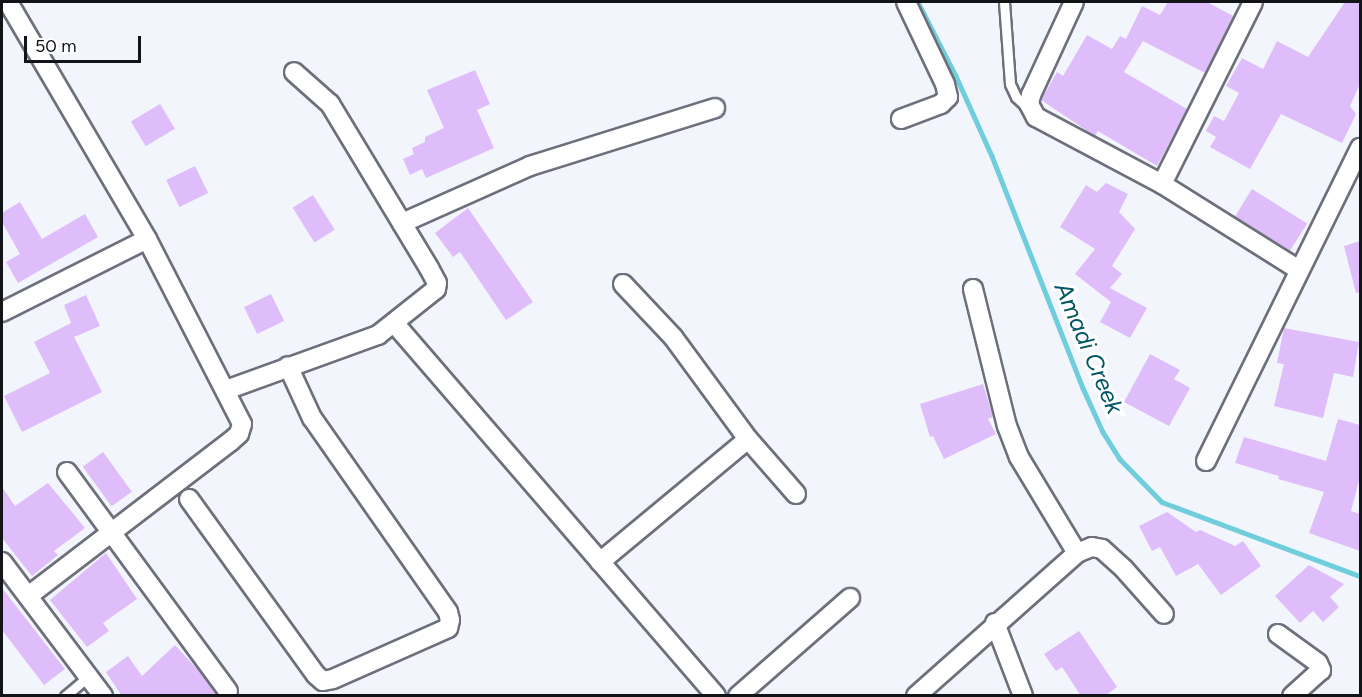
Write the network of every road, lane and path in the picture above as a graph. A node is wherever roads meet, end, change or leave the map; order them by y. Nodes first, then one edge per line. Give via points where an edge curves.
1 (8, 2) edge
2 (906, 2) edge
3 (1004, 2) edge
4 (1074, 2) edge
5 (1253, 2) edge
6 (294, 72) dead end
7 (715, 108) dead end
8 (1032, 111) junction
9 (901, 119) dead end
10 (1360, 148) edge
11 (1162, 184) junction
12 (402, 223) junction
13 (147, 239) junction
14 (1299, 270) junction
15 (623, 284) dead end
16 (973, 289) dead end
17 (2, 312) edge
18 (394, 324) junction
19 (288, 366) junction
20 (226, 390) junction
21 (748, 439) junction
22 (1206, 460) dead end
23 (67, 472) dead end
24 (796, 494) dead end
25 (189, 499) dead end
26 (110, 533) junction
27 (1077, 553) junction
28 (2, 562) edge
29 (600, 562) junction
30 (28, 597) junction
31 (850, 598) dead end
32 (1164, 614) dead end
33 (995, 623) junction
34 (1278, 634) dead end
35 (88, 677) junction
36 (228, 691) dead end
37 (65, 696) edge
38 (103, 696) edge
39 (716, 696) edge
40 (738, 696) edge
41 (916, 696) edge
42 (1023, 696) edge
43 (1292, 696) edge

1 - 13 street
2 - 9 street via 948,97 941,104
3 - 8 lane via 1010,84 1016,97
4 - 8 street via 1031,95
5 - 11 street
6 - 12 street via 330,104
7 - 12 street via 539,163
8 - 11 street via 1036,117
10 - 14 street
11 - 14 street
12 - 18 street via 437,283 429,297
13 - 17 street
13 - 20 street
14 - 22 street
15 - 21 street via 673,337
16 - 27 street via 1011,437
18 - 19 street via 378,335
18 - 29 street
19 - 20 street
19 - 25 street via 312,418 448,612 448,628 323,681
20 - 26 street via 241,419 238,434
21 - 24 street
21 - 29 street
23 - 26 street
26 - 30 street
26 - 36 street
27 - 32 street via 1092,547 1102,549
27 - 33 street
28 - 30 street
29 - 39 street
30 - 35 street
31 - 40 street
33 - 41 street
33 - 42 street
34 - 43 street via 1318,663 1321,670
35 - 37 lane
35 - 38 street

